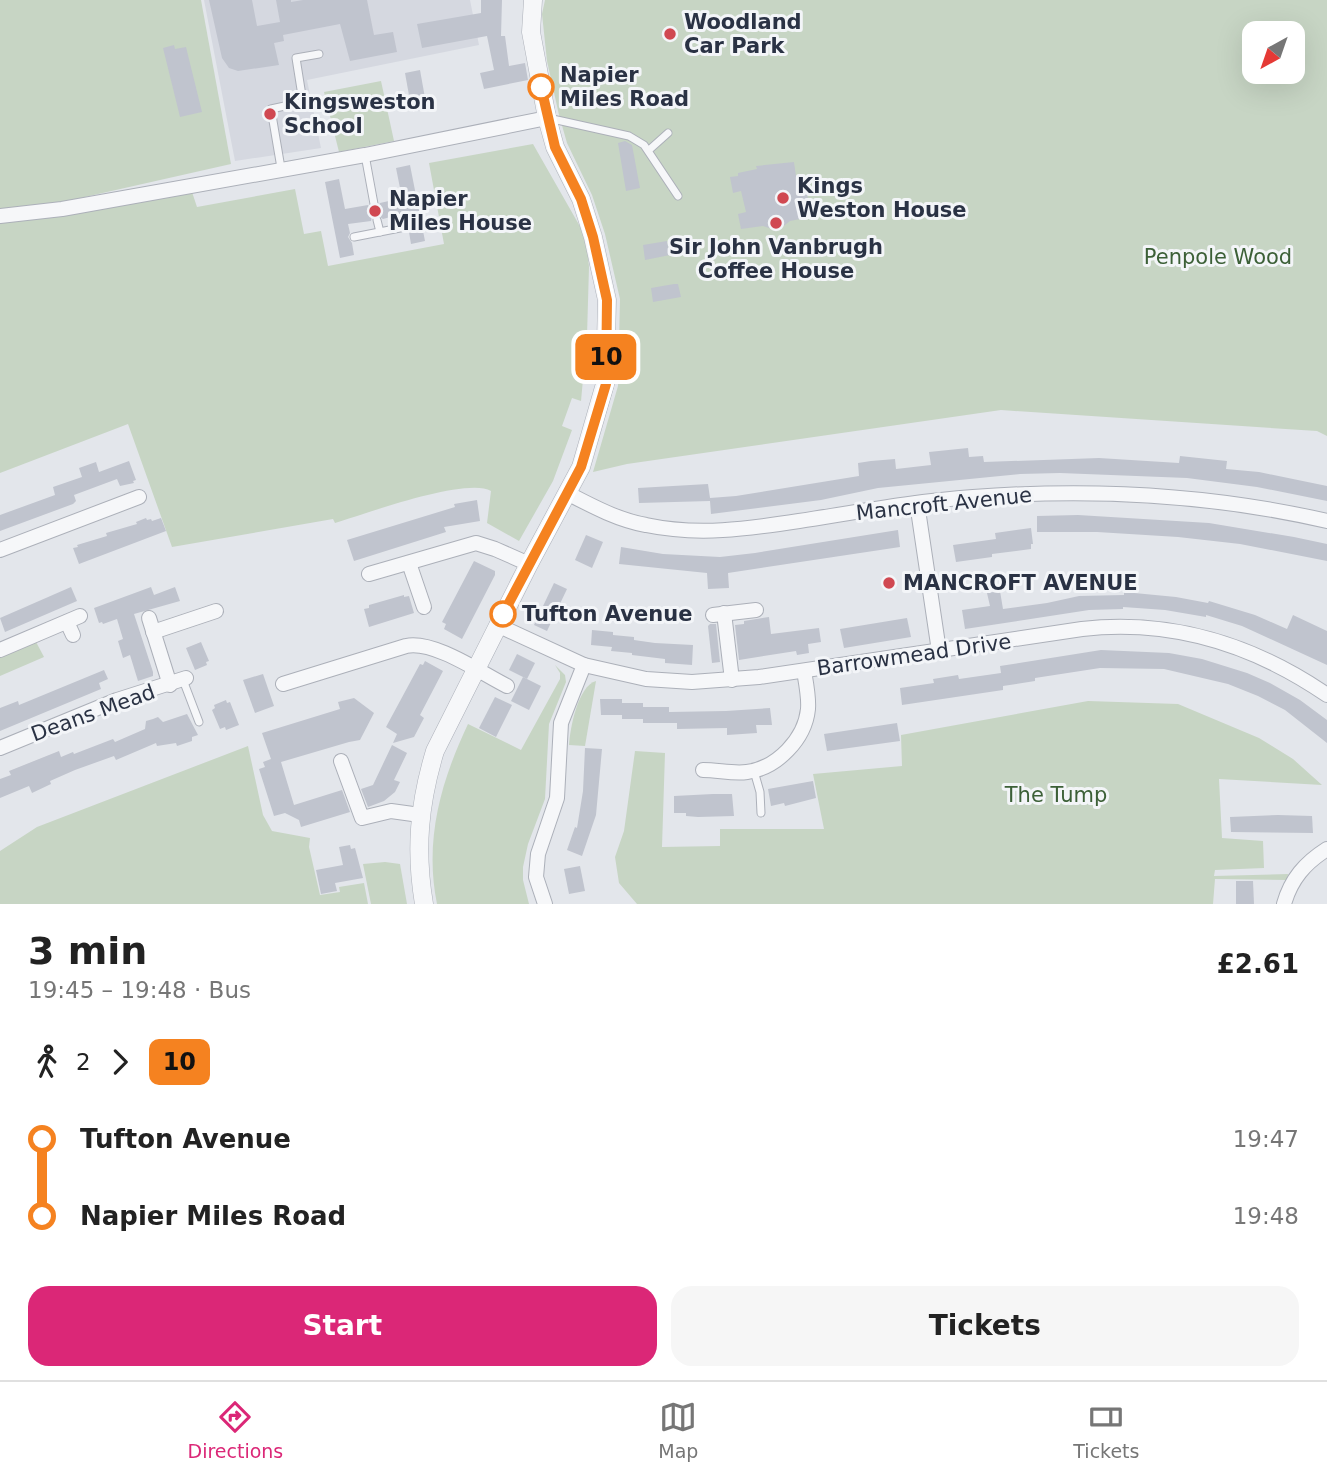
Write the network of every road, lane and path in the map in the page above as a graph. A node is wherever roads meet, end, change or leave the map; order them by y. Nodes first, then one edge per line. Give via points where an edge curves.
1 (533, 0) edge
2 (319, 54) dead end
3 (547, 118) junction
4 (668, 133) dead end
5 (649, 150) junction
6 (365, 155) junction
7 (281, 169) junction
8 (678, 196) dead end
9 (374, 204) dead end
10 (0, 216) edge
11 (377, 220) dead end
12 (405, 228) dead end
13 (380, 232) junction
14 (354, 237) dead end
15 (567, 493) junction
16 (139, 497) dead end
17 (917, 503) junction
18 (1327, 521) edge
19 (0, 550) edge
20 (409, 562) junction
21 (529, 564) junction
22 (369, 574) dead end
23 (424, 607) dead end
24 (756, 610) dead end
25 (216, 611) dead end
26 (73, 624) dead end
27 (497, 625) junction
28 (0, 650) edge
29 (939, 651) junction
30 (584, 665) junction
31 (475, 669) junction
32 (804, 671) junction
33 (732, 680) junction
34 (179, 681) junction
35 (283, 684) dead end
36 (508, 686) dead end
37 (1327, 695) edge
38 (199, 722) dead end
39 (0, 748) edge
40 (341, 761) dead end
41 (703, 770) dead end
42 (754, 771) junction
43 (761, 813) dead end
44 (420, 815) junction
45 (1327, 849) edge
46 (424, 904) edge
47 (545, 904) edge
48 (1284, 904) edge

1 - 3 street via 531,32
2 - 7 lane via 296,58 303,102 271,109
3 - 5 lane via 629,136
3 - 6 street
3 - 15 street via 555,147 581,199 607,300 606,384 581,467
4 - 5 lane
5 - 8 lane
6 - 7 street
6 - 9 lane
7 - 10 street
11 - 13 lane
12 - 13 lane
13 - 14 lane
15 - 17 street, Mancroft Avenue via 643,525 693,532 740,530
15 - 21 street
16 - 19 street
17 - 18 street, Mancroft Avenue via 1108,492 1178,496
17 - 29 street
20 - 21 street via 476,543
20 - 22 street
20 - 23 street
21 - 27 street
24 - 33 street via 719,614
25 - 34 street via 151,625
26 - 28 street
27 - 30 street, Barrowmead Drive
27 - 31 street
29 - 32 street, Barrowmead Drive
29 - 37 street, Barrowmead Drive via 1106,626 1147,627 1237,646
30 - 33 street, Barrowmead Drive via 669,681
30 - 47 street via 561,723 557,798 538,854 536,877
31 - 35 street via 415,644 296,674
31 - 36 street
31 - 44 street via 435,751
32 - 33 street, Barrowmead Drive
32 - 42 street via 808,711 800,733 781,757
34 - 38 lane
34 - 39 street, Deans Mead
40 - 44 street via 362,818 391,811
41 - 42 street
42 - 43 lane
44 - 46 street
45 - 48 street via 1308,861 1288,888

